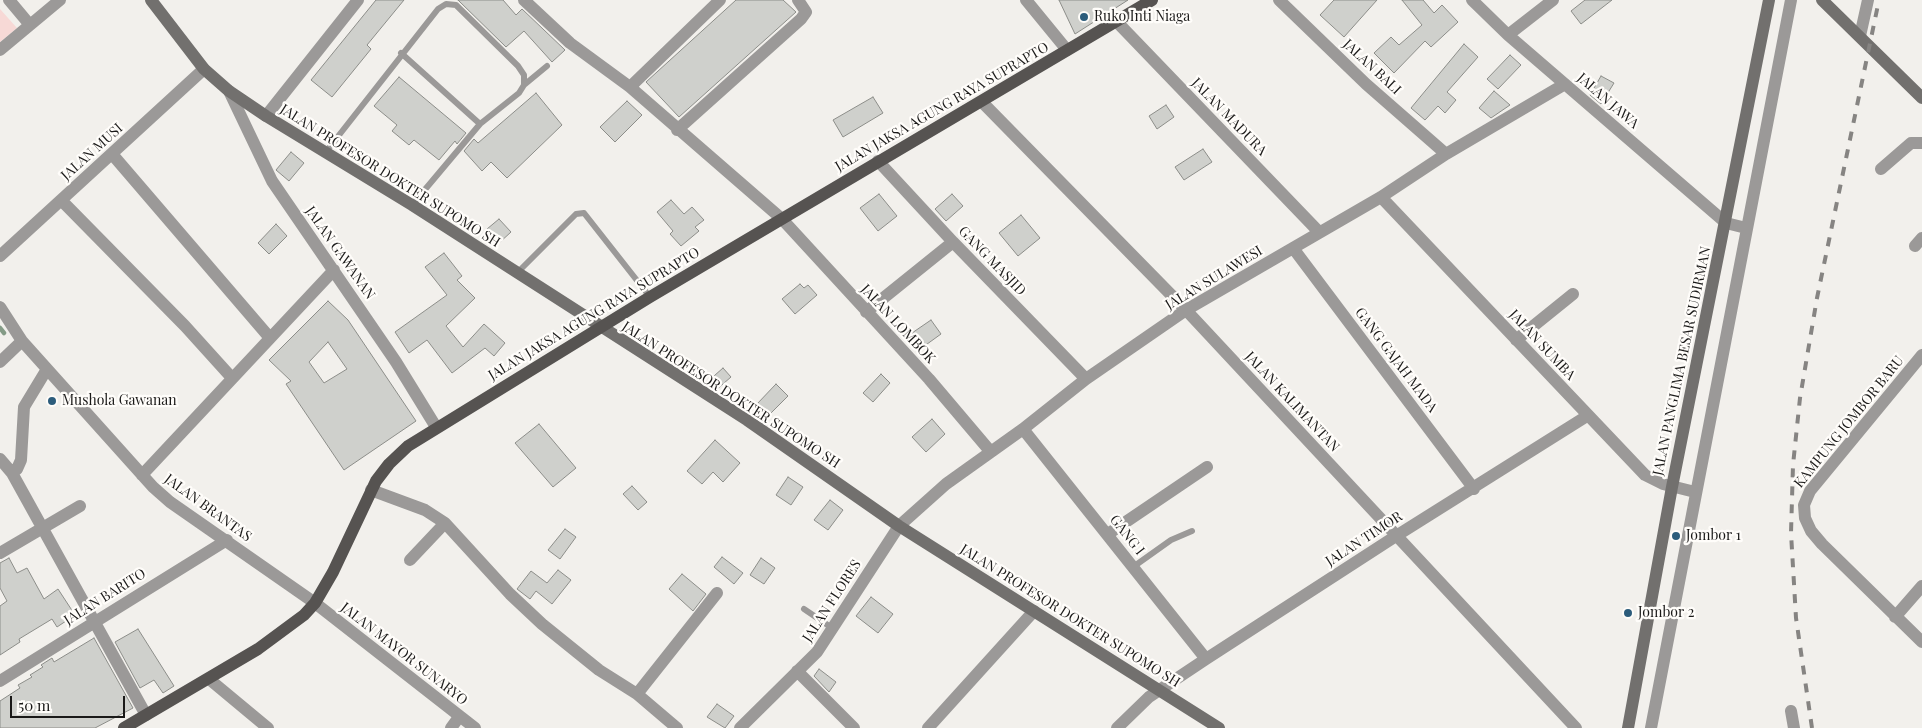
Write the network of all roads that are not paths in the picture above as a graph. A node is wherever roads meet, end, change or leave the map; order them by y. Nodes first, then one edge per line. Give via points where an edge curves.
1 (9, 0) edge
2 (60, 0) edge
3 (151, 0) edge
4 (358, 0) edge
5 (524, 0) edge
6 (720, 0) edge
7 (798, 0) edge
8 (1026, 0) edge
9 (1152, 0) edge
10 (1279, 0) edge
11 (1472, 0) edge
12 (1553, 0) edge
13 (1769, 0) edge
14 (1791, 0) edge
15 (1822, 0) edge
16 (1868, 0) edge
17 (1117, 22) junction
18 (30, 26) junction
19 (1508, 34) junction
20 (1860, 36) junction
21 (0, 50) edge
22 (1067, 50) junction
23 (401, 53) junction
24 (548, 66) dead end
25 (204, 69) junction
26 (1565, 84) junction
27 (524, 85) junction
28 (630, 87) junction
29 (229, 91) junction
30 (1922, 98) edge
31 (982, 102) junction
32 (266, 116) junction
33 (480, 124) junction
34 (677, 130) junction
35 (1922, 144) edge
36 (325, 153) junction
37 (112, 154) junction
38 (1446, 154) junction
39 (878, 161) junction
40 (1880, 170) dead end
41 (1381, 197) junction
42 (61, 200) junction
43 (412, 205) junction
44 (782, 219) junction
45 (1726, 223) junction
46 (1746, 228) junction
47 (1319, 232) junction
48 (953, 242) junction
49 (1293, 248) junction
50 (0, 256) edge
51 (334, 270) junction
52 (517, 273) junction
53 (1573, 294) dead end
54 (650, 297) junction
55 (0, 307) edge
56 (1186, 310) junction
57 (866, 312) junction
58 (601, 327) junction
59 (270, 338) junction
60 (1516, 340) junction
61 (22, 341) junction
62 (1922, 355) edge
63 (0, 362) edge
64 (44, 373) junction
65 (232, 378) junction
66 (1086, 379) junction
67 (1587, 416) junction
68 (436, 427) junction
69 (1023, 429) junction
70 (990, 451) junction
71 (0, 459) edge
72 (1207, 468) dead end
73 (12, 473) junction
74 (142, 475) junction
75 (1672, 487) junction
76 (1474, 489) junction
77 (371, 490) junction
78 (1695, 492) junction
79 (80, 506) dead end
80 (445, 523) junction
81 (899, 526) junction
82 (42, 528) junction
83 (1192, 531) dead end
84 (1108, 534) junction
85 (1396, 536) junction
86 (227, 540) junction
87 (0, 553) edge
88 (410, 560) dead end
89 (1133, 567) junction
90 (1922, 586) edge
91 (717, 593) dead end
92 (315, 603) junction
93 (804, 608) dead end
94 (1034, 611) junction
95 (1895, 618) junction
96 (94, 622) junction
97 (832, 628) junction
98 (1922, 642) edge
99 (1206, 659) junction
100 (797, 671) junction
101 (209, 679) junction
102 (0, 681) edge
103 (1159, 690) junction
104 (637, 694) junction
105 (1791, 711) dead end
106 (146, 715) junction
107 (459, 716) junction
108 (1122, 722) edge
109 (934, 726) edge
110 (124, 728) edge
111 (268, 728) edge
112 (451, 728) edge
113 (475, 728) edge
114 (677, 728) edge
115 (740, 728) edge
116 (854, 728) edge
117 (1218, 728) edge
118 (1576, 728) edge
119 (1628, 728) edge
120 (1651, 728) edge
121 (1794, 728) edge

1 - 18 street
2 - 18 street
3 - 25 street, JALAN PROFESOR DOKTER SUPOMO SH
4 - 32 street
5 - 28 street, JALAN LOMBOK via 570,43
6 - 28 street
7 - 34 street via 806,12 801,19
8 - 22 street
9 - 17 main road, JALAN JAKSA AGUNG RAYA SUPRAPTO
10 - 38 street, JALAN BALI via 1366,84
11 - 19 street, JALAN JAWA
12 - 19 street
13 - 45 street, JALAN PANGLIMA BESAR SUDIRMAN
14 - 46 street
15 - 20 street
16 - 20 street
17 - 22 main road, JALAN JAKSA AGUNG RAYA SUPRAPTO
17 - 47 street, JALAN MADURA
18 - 21 street
19 - 26 street, JALAN JAWA
20 - 30 street
22 - 31 main road, JALAN JAKSA AGUNG RAYA SUPRAPTO
23 - 27 lane via 438,9 446,4 456,5 518,66 524,75
23 - 33 lane
23 - 36 lane
24 - 27 lane
25 - 29 street, JALAN PROFESOR DOKTER SUPOMO SH
25 - 37 street, JALAN MUSI
26 - 38 street, JALAN SULAWESI
26 - 45 street, JALAN JAWA
27 - 33 lane via 519,93
28 - 34 street, JALAN LOMBOK
29 - 32 street, JALAN PROFESOR DOKTER SUPOMO SH
29 - 51 street, JALAN GAWANAN via 272,181
31 - 39 main road, JALAN JAKSA AGUNG RAYA SUPRAPTO
31 - 56 street, JALAN KALIMANTAN
32 - 36 street, JALAN PROFESOR DOKTER SUPOMO SH
33 - 43 lane
34 - 44 street, JALAN LOMBOK
35 - 40 street via 1911,143
36 - 43 street, JALAN PROFESOR DOKTER SUPOMO SH
37 - 42 street, JALAN MUSI
37 - 59 street
38 - 41 street, JALAN SULAWESI
39 - 44 main road, JALAN JAKSA AGUNG RAYA SUPRAPTO
39 - 48 street, GANG MASJID
41 - 47 street, JALAN SULAWESI
41 - 60 street, JALAN SUMBA
42 - 50 street, JALAN MUSI
42 - 65 street
43 - 52 street, JALAN PROFESOR DOKTER SUPOMO SH
44 - 54 main road, JALAN JAKSA AGUNG RAYA SUPRAPTO
44 - 57 street, JALAN LOMBOK
45 - 46 street
45 - 75 street, JALAN PANGLIMA BESAR SUDIRMAN
46 - 78 street
47 - 49 street, JALAN SULAWESI
48 - 57 street
48 - 66 street, GANG MASJID
49 - 56 street, JALAN SULAWESI
49 - 76 street, GANG GAJAH MADA
51 - 59 street
51 - 68 street, JALAN GAWANAN
52 - 54 lane via 576,214 584,213
52 - 58 street, JALAN PROFESOR DOKTER SUPOMO SH
53 - 60 street
54 - 58 main road, JALAN JAKSA AGUNG RAYA SUPRAPTO
55 - 61 street, JALAN BRANTAS
56 - 66 street, JALAN SULAWESI
56 - 85 street, JALAN KALIMANTAN
57 - 70 street, JALAN LOMBOK
58 - 68 main road, JALAN JAKSA AGUNG RAYA SUPRAPTO
58 - 81 street, JALAN PROFESOR DOKTER SUPOMO SH via 747,420
59 - 65 street
60 - 67 street, JALAN SUMBA
61 - 63 street
61 - 64 street, JALAN BRANTAS
62 - 95 street, KAMPUNG JOMBOR BARU via 1810,491 1804,505 1805,518 1816,537
64 - 73 street via 22,418 21,460
64 - 74 street, JALAN BRANTAS
65 - 74 street
66 - 69 street, JALAN SULAWESI
67 - 75 street, JALAN SUMBA via 1645,474
67 - 76 street, JALAN TIMOR
68 - 77 main road, JALAN JAKSA AGUNG RAYA SUPRAPTO via 388,464
69 - 70 street, JALAN SULAWESI
69 - 84 street, GANG I
70 - 81 street, JALAN SULAWESI via 946,484
71 - 73 street
72 - 84 street
73 - 82 street
74 - 86 street, JALAN BRANTAS via 170,502
75 - 78 street, JALAN SUMBA
75 - 119 street, JALAN PANGLIMA BESAR SUDIRMAN
76 - 85 street, JALAN TIMOR
77 - 80 street via 426,510
77 - 92 main road, JALAN JAKSA AGUNG RAYA SUPRAPTO
78 - 120 street
79 - 82 street
80 - 88 street
80 - 104 street via 542,624 599,670
81 - 94 street, JALAN PROFESOR DOKTER SUPOMO SH
81 - 97 street, JALAN FLORES
82 - 87 street
82 - 96 street
83 - 89 lane via 1171,540
84 - 89 street, GANG I
85 - 99 street, JALAN TIMOR
85 - 118 street, JALAN KALIMANTAN
86 - 92 street, JALAN BRANTAS
86 - 96 street, JALAN BARITO
89 - 99 street, GANG I
90 - 95 street
91 - 104 street
92 - 101 main road, JALAN JAKSA AGUNG RAYA SUPRAPTO via 274,638
92 - 107 street, JALAN MAYOR SUNARYO
93 - 97 lane
94 - 103 street, JALAN PROFESOR DOKTER SUPOMO SH
94 - 109 street
95 - 98 street, KAMPUNG JOMBOR BARU
96 - 102 street, JALAN BARITO
96 - 106 street
97 - 100 street, JALAN FLORES via 817,652
99 - 103 street, JALAN TIMOR
100 - 115 street, JALAN FLORES
100 - 116 street
101 - 106 main road, JALAN JAKSA AGUNG RAYA SUPRAPTO
101 - 111 street
103 - 108 street, JALAN TIMOR
103 - 117 street, JALAN PROFESOR DOKTER SUPOMO SH
104 - 114 street
105 - 121 street
106 - 110 main road, JALAN JAKSA AGUNG RAYA SUPRAPTO
107 - 112 street
107 - 113 street, JALAN MAYOR SUNARYO

